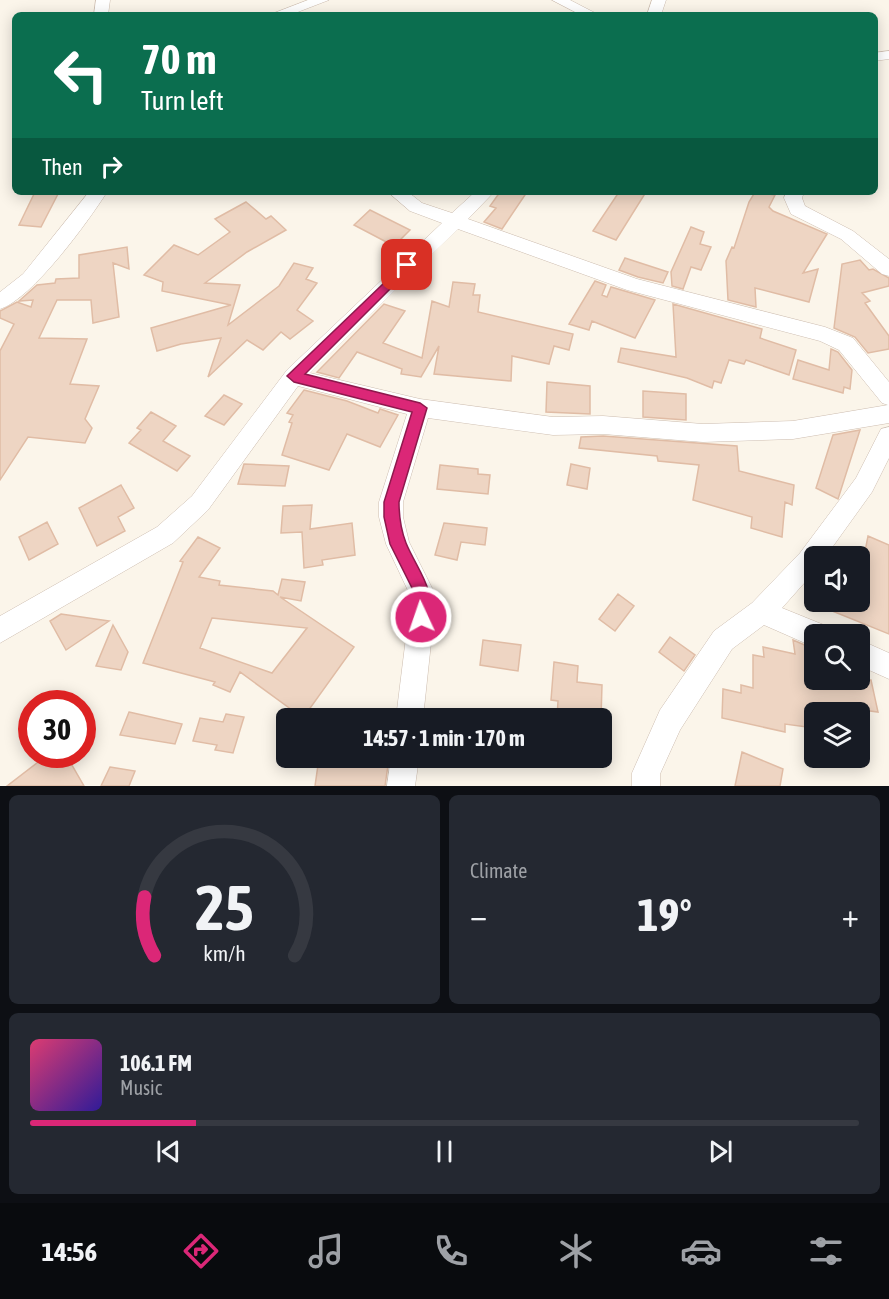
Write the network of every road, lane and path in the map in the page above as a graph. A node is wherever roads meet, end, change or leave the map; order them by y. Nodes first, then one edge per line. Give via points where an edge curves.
1 (322, 0) edge
2 (559, 0) edge
3 (285, 12) edge
4 (585, 12) edge
5 (96, 195) edge
6 (401, 195) edge
7 (482, 195) edge
8 (794, 195) edge
9 (456, 223) junction
10 (889, 269) edge
11 (0, 302) edge
12 (294, 376) junction
13 (889, 397) edge
14 (420, 408) junction
15 (889, 414) edge
16 (889, 436) edge
17 (761, 612) junction
18 (0, 630) edge
19 (804, 630) edge
20 (870, 657) edge
21 (889, 666) edge
22 (410, 708) edge
23 (404, 768) edge
24 (401, 786) edge
25 (646, 786) edge

1 - 3 street
2 - 4 street
5 - 11 street via 30,279
6 - 9 street via 416,207
7 - 9 street
8 - 10 street via 797,210 847,235
9 - 12 street via 423,249
9 - 13 street via 634,285 825,335 846,344
12 - 14 street
12 - 18 street via 200,503 165,535
14 - 15 street via 553,426 603,425 703,433 794,430
14 - 22 street via 391,502 398,544 424,596
16 - 17 street via 864,485 809,561
17 - 19 street
17 - 25 street via 723,640 670,720 646,773
20 - 21 street
23 - 24 street

